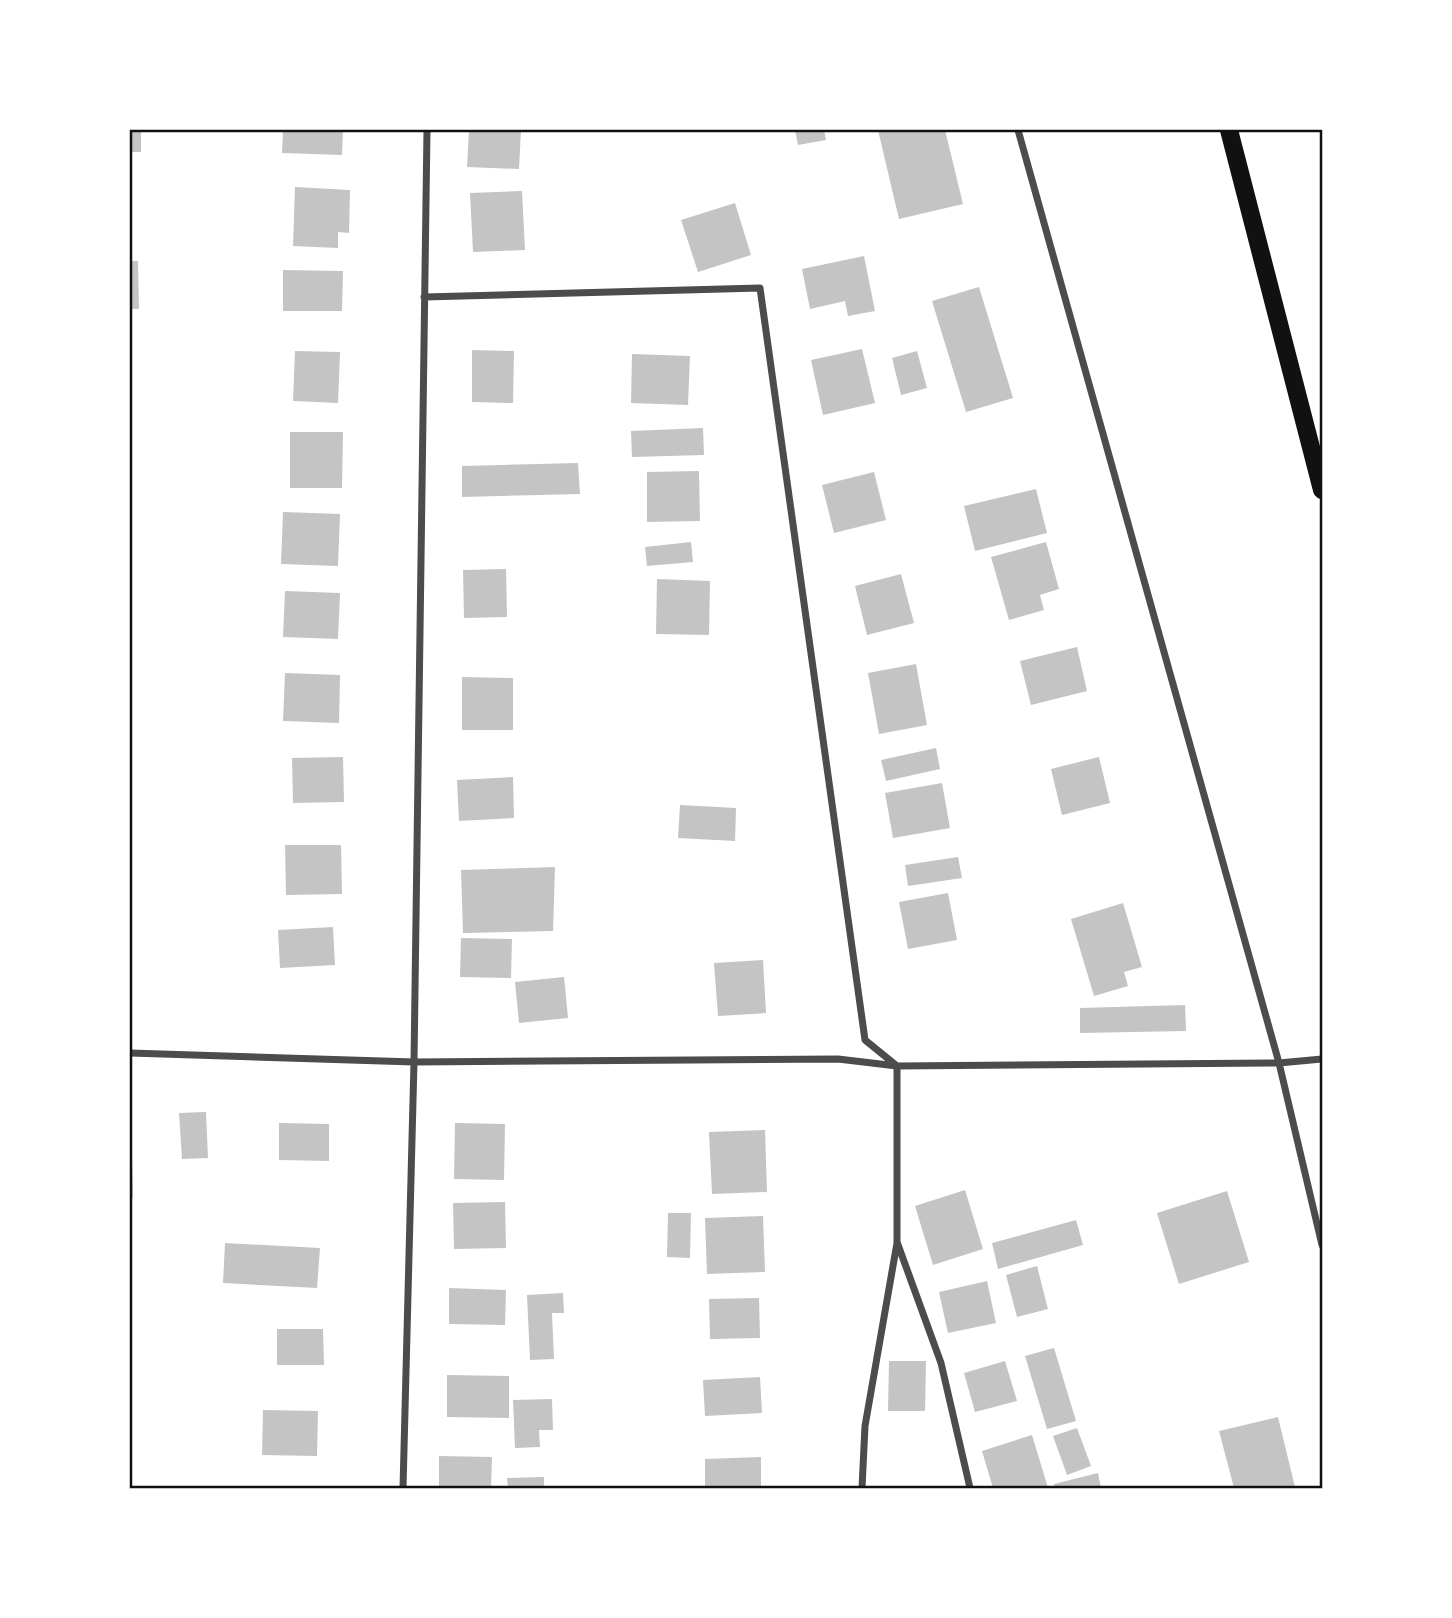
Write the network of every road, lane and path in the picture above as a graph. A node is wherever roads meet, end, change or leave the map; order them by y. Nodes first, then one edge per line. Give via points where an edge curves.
1 (428, 130) edge
2 (1018, 130) edge
3 (1228, 130) edge
4 (424, 297) junction
5 (1322, 490) edge
6 (130, 1054) edge
7 (1322, 1059) edge
8 (414, 1062) junction
9 (1279, 1063) junction
10 (897, 1066) junction
11 (897, 1242) junction
12 (1322, 1245) edge
13 (403, 1489) edge
14 (862, 1489) edge
15 (970, 1489) edge

1 - 4 street
2 - 9 street
3 - 5 main road
4 - 8 street
4 - 10 street via 760,288 865,1040
6 - 8 street
7 - 9 street
8 - 10 street via 838,1059
8 - 13 street
9 - 10 street
9 - 12 street
10 - 11 street
11 - 14 street via 865,1426
11 - 15 street via 941,1363

